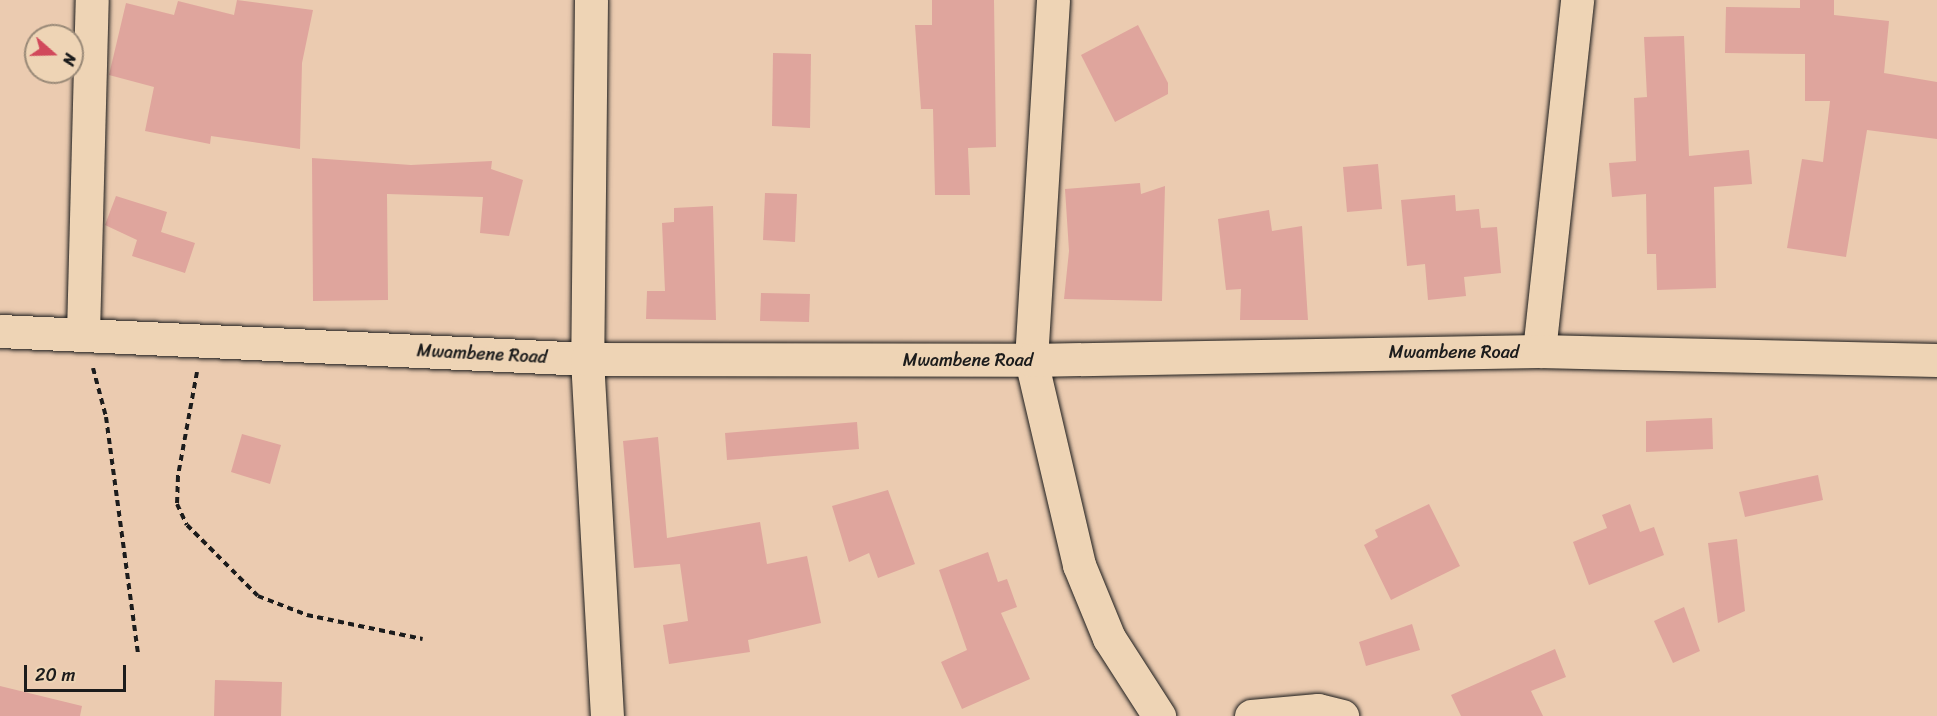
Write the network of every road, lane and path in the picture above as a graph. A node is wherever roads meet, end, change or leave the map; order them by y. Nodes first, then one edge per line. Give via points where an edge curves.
1 (92, 0) edge
2 (591, 0) edge
3 (1053, 0) edge
4 (1577, 0) edge
5 (0, 331) edge
6 (83, 333) junction
7 (203, 339) junction
8 (1539, 351) junction
9 (587, 359) junction
10 (1031, 360) junction
11 (1937, 360) edge
12 (423, 639) dead end
13 (138, 653) dead end
14 (607, 716) edge
15 (1159, 716) edge
16 (1251, 716) edge
17 (1342, 716) edge

1 - 6 street
2 - 9 street
3 - 10 street
4 - 8 street
5 - 6 street, Mwambene Road
6 - 7 street, Mwambene Road
6 - 13 path via 106,417
7 - 9 street, Mwambene Road
7 - 12 path via 178,476 177,504 187,525 258,596 284,609
8 - 10 street, Mwambene Road
8 - 11 street, Mwambene Road
9 - 10 street, Mwambene Road
9 - 14 street
10 - 15 street via 1079,566 1109,638
16 - 17 street via 1318,710

